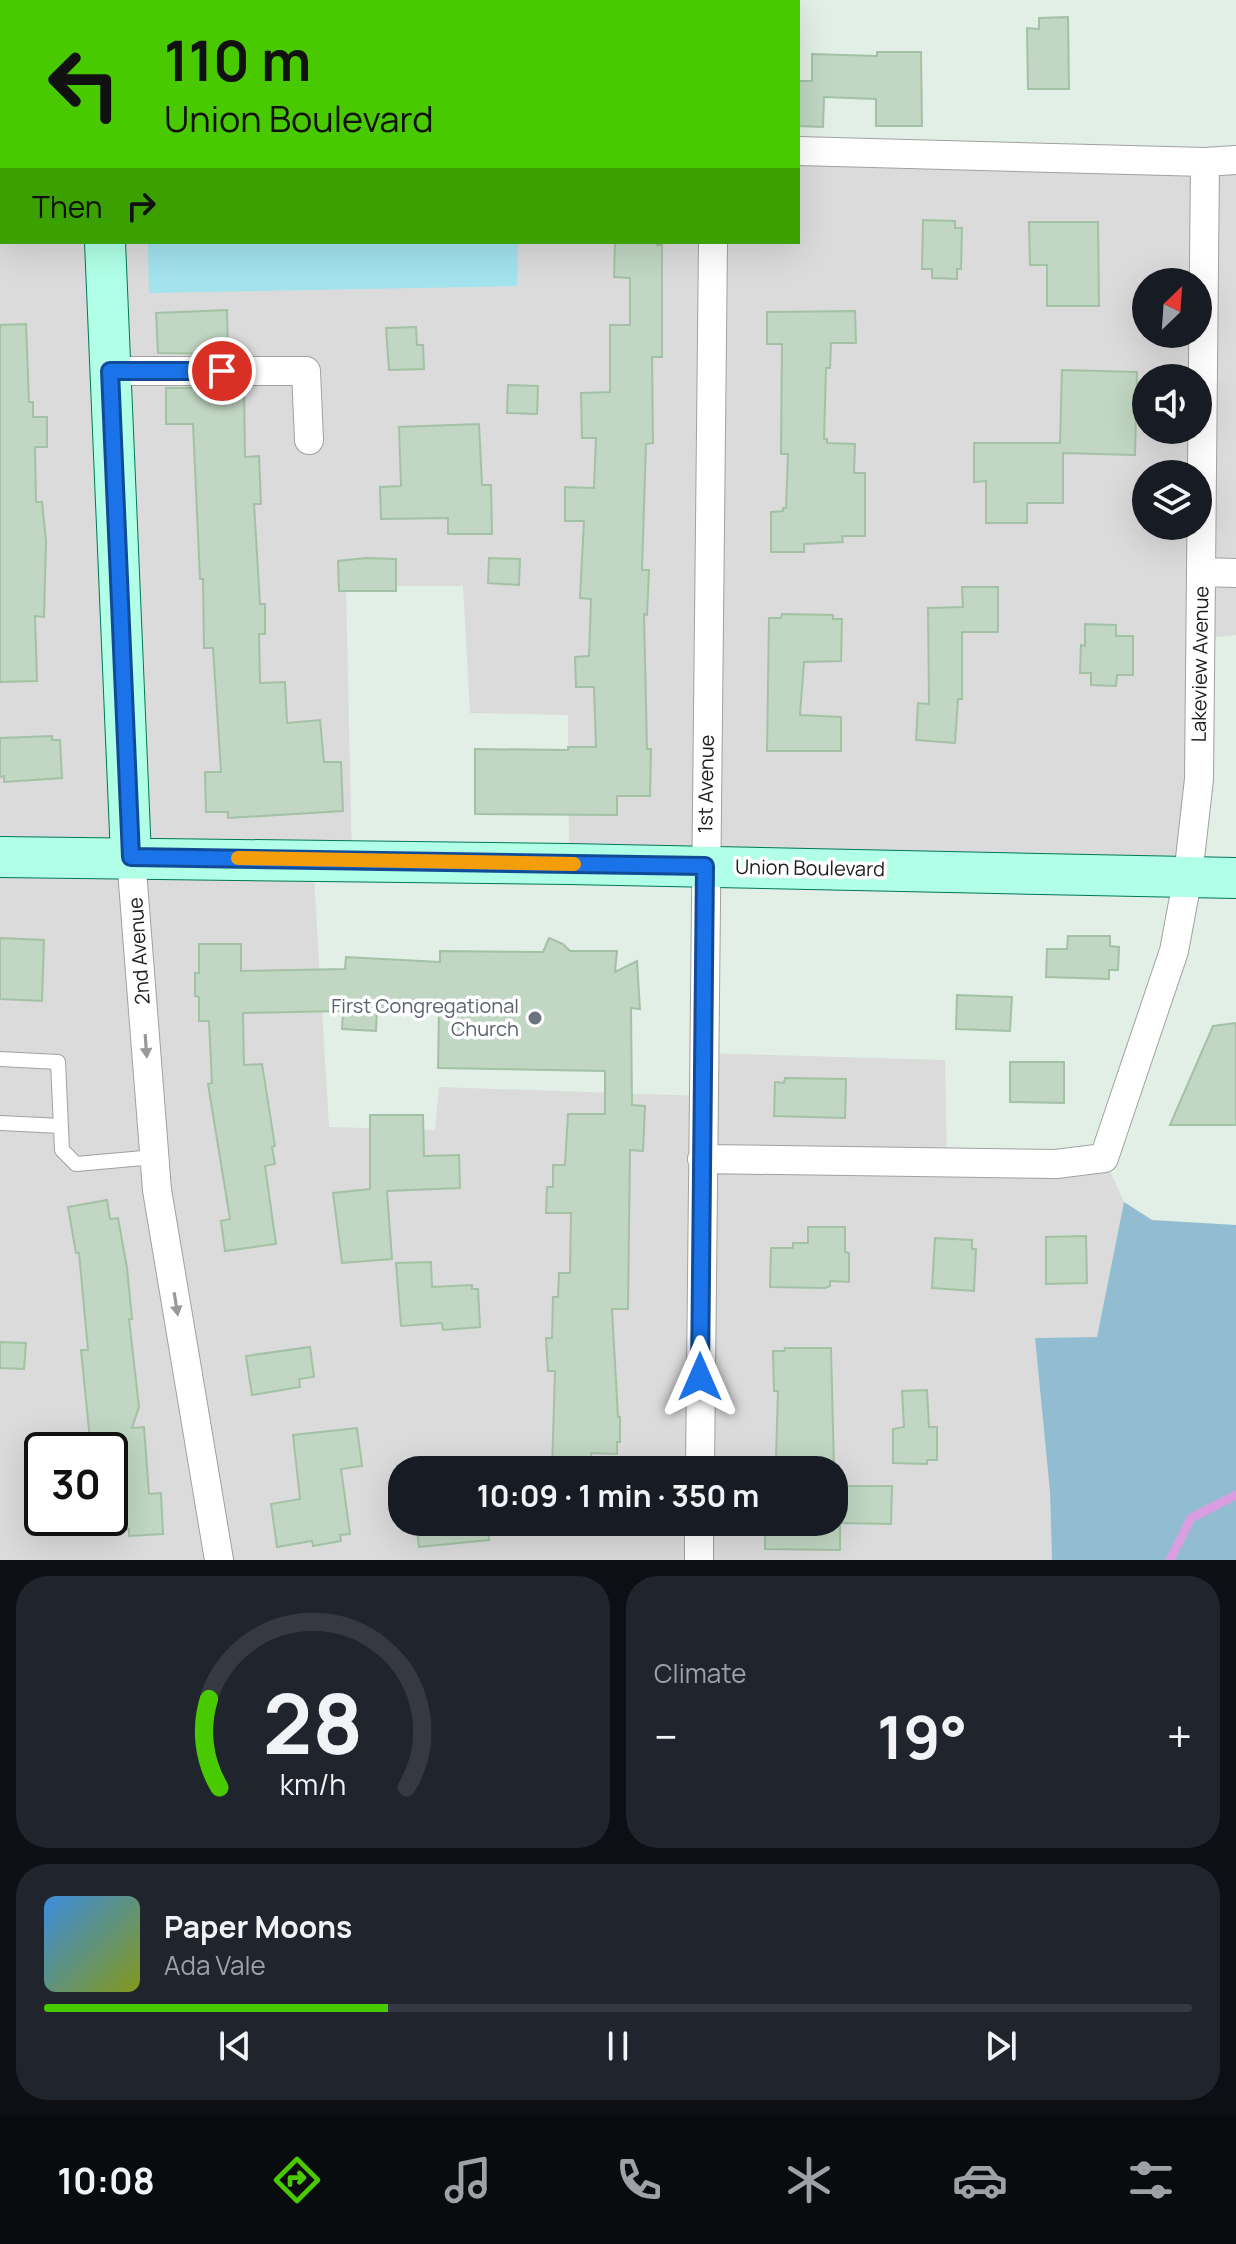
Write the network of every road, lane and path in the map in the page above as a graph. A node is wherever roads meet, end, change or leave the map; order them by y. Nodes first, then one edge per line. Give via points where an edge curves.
1 (800, 151) edge
2 (1236, 160) edge
3 (1205, 162) junction
4 (105, 244) edge
5 (713, 244) edge
6 (110, 371) junction
7 (309, 440) dead end
8 (1201, 572) junction
9 (1236, 573) edge
10 (0, 857) edge
11 (131, 857) junction
12 (705, 866) junction
13 (1188, 876) junction
14 (1236, 878) edge
15 (0, 1059) edge
16 (0, 1123) edge
17 (61, 1126) junction
18 (155, 1157) junction
19 (702, 1159) junction
20 (700, 1456) edge
21 (699, 1536) edge
22 (219, 1560) edge
23 (699, 1560) edge

1 - 3 street
2 - 3 street
3 - 8 street, Lakeview Avenue
4 - 6 main road, 2nd Avenue
5 - 12 street, 1st Avenue
6 - 7 street via 306,371
6 - 11 main road, 2nd Avenue
8 - 9 street
8 - 13 street, Lakeview Avenue via 1199,779
10 - 11 main road, Union Boulevard
11 - 12 main road, Union Boulevard
11 -> 18 street, 2nd Avenue
12 - 13 main road, Union Boulevard
12 - 19 street, 1st Avenue
13 - 14 main road, Union Boulevard
13 - 19 street, Lakeview Avenue via 1174,951 1104,1158 1056,1164
15 - 17 lane via 58,1062
16 - 17 lane
17 - 18 lane via 62,1150 76,1164
18 -> 22 street, 2nd Avenue
19 - 20 street, 1st Avenue
21 - 23 street

